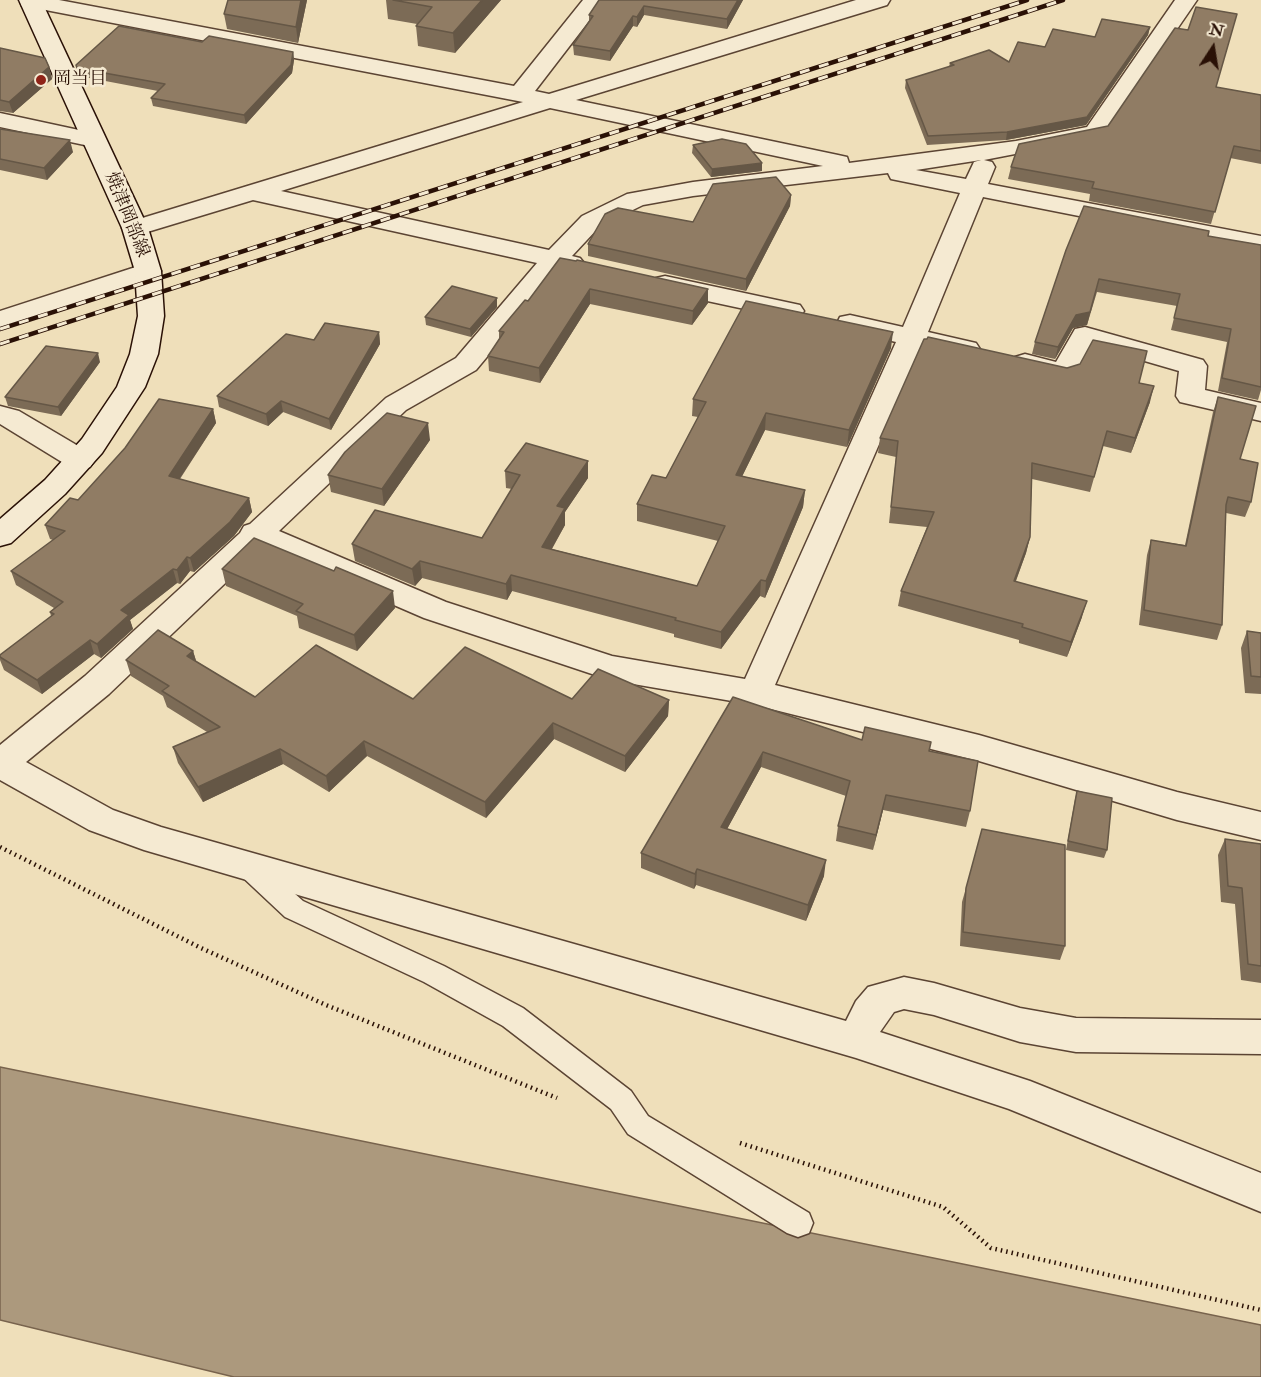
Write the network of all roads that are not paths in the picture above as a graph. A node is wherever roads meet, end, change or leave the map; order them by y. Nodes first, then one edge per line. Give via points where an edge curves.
1 (594, 0) edge
2 (879, 0) edge
3 (1186, 0) edge
4 (30, 1) edge
5 (520, 94) junction
6 (548, 100) junction
7 (0, 120) edge
8 (94, 140) junction
9 (989, 152) junction
10 (863, 167) junction
11 (974, 188) junction
12 (252, 192) junction
13 (135, 228) junction
14 (1261, 244) edge
15 (554, 260) junction
16 (600, 270) edge
17 (148, 271) junction
18 (646, 280) edge
19 (0, 320) edge
20 (912, 337) junction
21 (1261, 412) edge
22 (0, 415) edge
23 (80, 460) junction
24 (255, 533) junction
25 (0, 536) edge
26 (755, 693) junction
27 (0, 764) edge
28 (1261, 826) edge
29 (245, 865) junction
30 (1261, 1037) edge
31 (856, 1041) junction
32 (1261, 1193) edge
33 (798, 1223) dead end

1 - 5 street
2 - 6 street
3 - 9 street via 1095,132
4 - 5 street
4 - 8 street, 焼津岡部線
5 - 6 street
6 - 10 street
6 - 12 street
7 - 8 street
8 - 13 street, 焼津岡部線
9 - 10 street
9 - 11 street
10 - 11 street
10 - 15 street via 636,199 591,221
11 - 14 street
11 - 20 street
12 - 13 street
12 - 15 street
13 - 17 street, 焼津岡部線
15 - 16 street
15 - 24 street via 466,364 396,404
17 - 19 street
17 - 23 street, 焼津岡部線 via 151,316 144,354 113,417
18 - 20 street
20 - 21 street via 1064,372 1085,335 1193,366 1190,396
20 - 26 street
22 - 23 street
23 - 25 street, 焼津岡部線 via 56,487
24 - 26 street via 435,610 610,668
24 - 27 street via 97,685
26 - 28 street via 979,748 1177,806
27 - 29 street via 101,819
29 - 31 street
29 - 33 lane via 294,909 435,974 513,1017 621,1100 638,1125
30 - 31 street via 1076,1035 1020,1026 904,993 882,999
31 - 32 street via 1016,1094

